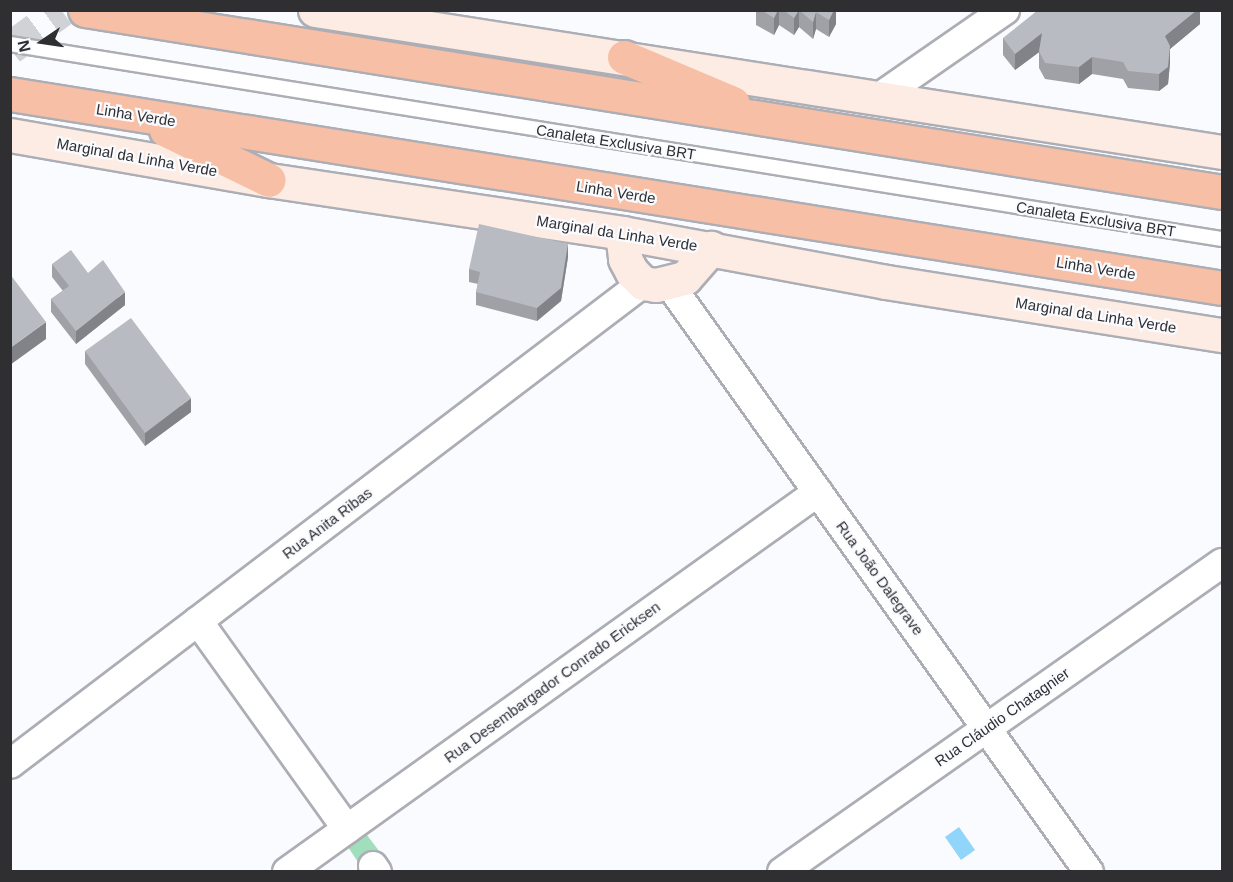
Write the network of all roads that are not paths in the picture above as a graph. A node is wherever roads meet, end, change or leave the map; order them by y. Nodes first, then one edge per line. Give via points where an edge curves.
1 (85, 10) edge
2 (315, 10) edge
3 (475, 10) edge
4 (1005, 10) edge
5 (497, 41) junction
6 (10, 44) edge
7 (624, 57) junction
8 (10, 94) edge
9 (881, 96) junction
10 (135, 115) junction
11 (784, 124) junction
12 (10, 135) edge
13 (1222, 152) edge
14 (269, 180) junction
15 (1222, 192) edge
16 (622, 233) junction
17 (1222, 239) edge
18 (711, 249) junction
19 (656, 284) junction
20 (1222, 288) edge
21 (1222, 335) edge
22 (818, 492) junction
23 (1222, 563) edge
24 (198, 621) junction
25 (987, 728) junction
26 (10, 764) edge
27 (347, 829) junction
28 (287, 872) edge
29 (782, 872) edge
30 (1089, 872) edge

1 - 11 highway
2 - 5 main road
3 - 5 main road
4 - 9 street
5 - 7 main road
6 - 17 lane, Canaleta Exclusiva BRT
7 - 9 main road
7 - 11 highway
8 - 10 highway, Linha Verde
9 - 13 main road
10 - 14 highway
10 - 20 highway, Linha Verde
11 - 15 highway
12 - 14 main road, Marginal da Linha Verde
14 - 16 main road, Marginal da Linha Verde
16 - 18 main road, Marginal da Linha Verde
16 - 19 main road via 625,259
18 - 19 main road via 685,278
18 - 21 main road, Marginal da Linha Verde via 897,284
19 - 22 street, Rua João Dalegrave
19 - 24 street, Rua Anita Ribas
22 - 25 street, Rua João Dalegrave
22 - 27 street, Rua Desembargador Conrado Ericksen
23 - 25 street, Rua Cláudio Chatagnier
24 - 26 street, Rua Anita Ribas
24 - 27 street
25 - 29 street, Rua Cláudio Chatagnier
25 - 30 street, Rua João Dalegrave
27 - 28 street, Rua Desembargador Conrado Ericksen

